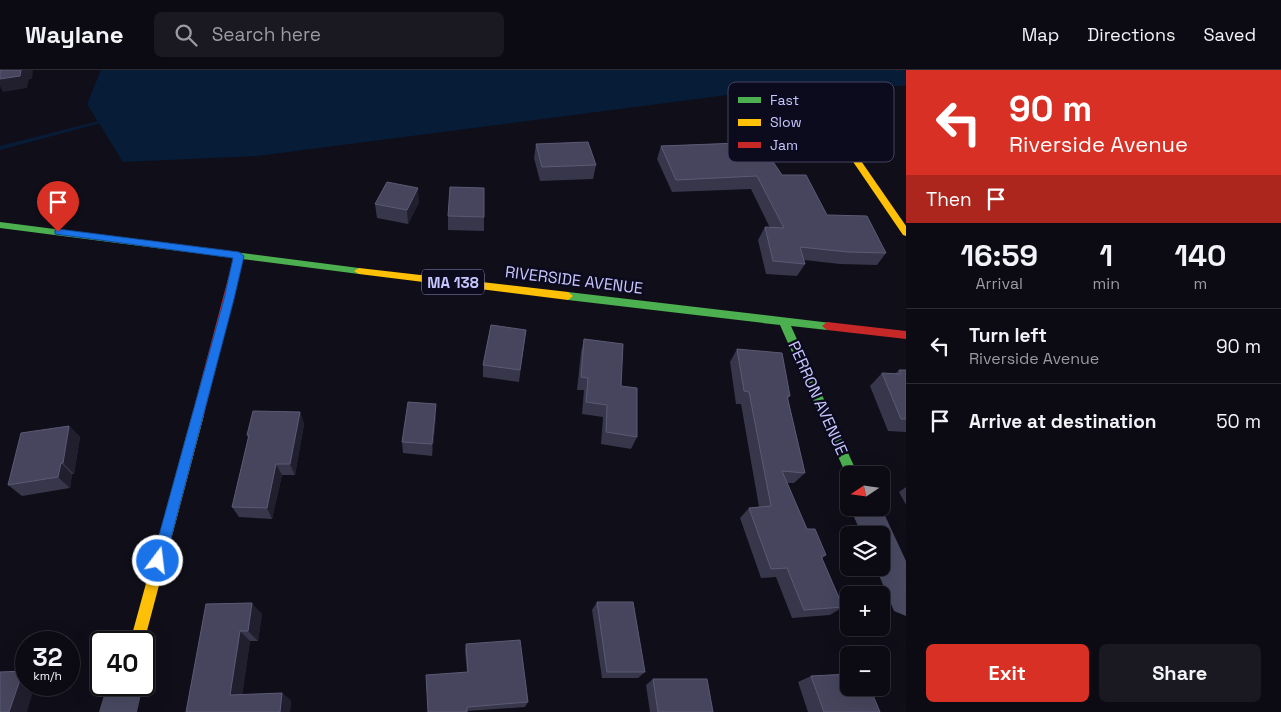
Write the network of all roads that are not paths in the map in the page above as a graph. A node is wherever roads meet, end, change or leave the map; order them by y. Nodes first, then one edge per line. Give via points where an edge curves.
1 (857, 162) edge
2 (0, 225) edge
3 (906, 233) edge
4 (239, 256) junction
5 (784, 321) junction
6 (906, 335) edge
7 (848, 466) edge
8 (890, 563) edge
9 (906, 599) edge
10 (140, 631) edge
11 (122, 696) edge
12 (118, 712) edge

1 - 3 main road
2 - 4 main road, RIVERSIDE AVENUE / MA 138
4 - 5 main road, RIVERSIDE AVENUE / MA 138
4 - 10 main road
5 - 6 main road, RIVERSIDE AVENUE / MA 138
5 - 7 main road, PERRON AVENUE
8 - 9 street
11 - 12 street

